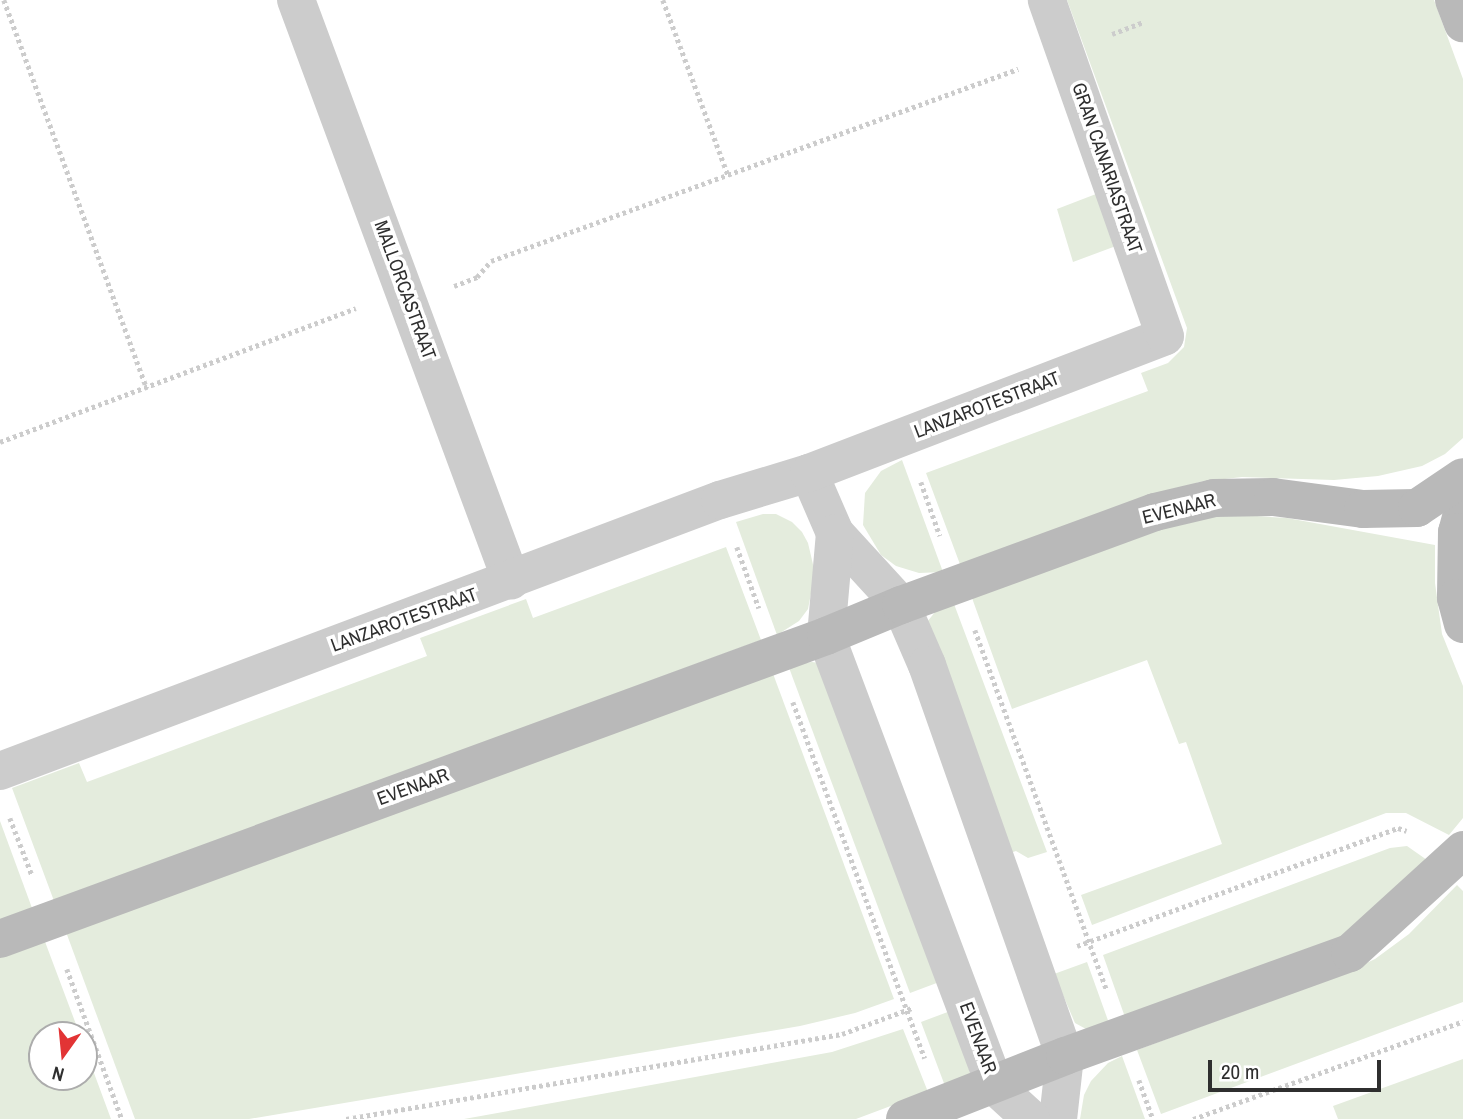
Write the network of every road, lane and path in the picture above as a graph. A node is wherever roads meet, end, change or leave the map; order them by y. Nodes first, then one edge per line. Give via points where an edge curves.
1 (4, 0) edge
2 (296, 0) edge
3 (663, 0) edge
4 (1047, 0) edge
5 (1454, 0) edge
6 (1463, 23) edge
7 (1067, 52) junction
8 (728, 175) junction
9 (405, 289) junction
10 (1165, 336) joint
11 (147, 389) junction
12 (904, 437) junction
13 (0, 442) edge
14 (809, 473) junction
15 (1463, 477) edge
16 (720, 500) junction
17 (1463, 510) edge
18 (835, 533) junction
19 (511, 580) junction
20 (958, 584) junction
21 (901, 604) junction
22 (1463, 624) edge
23 (826, 636) junction
24 (775, 655) junction
25 (0, 771) edge
26 (1463, 850) edge
27 (0, 939) edge
28 (1463, 1021) edge
29 (1123, 1035) junction
30 (1065, 1056) junction
31 (996, 1086) junction
32 (942, 1105) junction
33 (905, 1119) edge
34 (1031, 1119) edge
35 (1058, 1119) edge
36 (1153, 1119) edge
37 (1194, 1119) edge

1 - 11 path
2 - 9 street, MALLORCASTRAAT
3 - 8 path
4 - 7 street, GRAN CANARIASTRAAT
5 - 6 main road
7 - 8 path
7 - 10 street, GRAN CANARIASTRAAT
8 - 9 path via 491,261 477,277 428,295
9 - 11 path
9 - 19 street, MALLORCASTRAAT
10 - 12 street, LANZAROTESTRAAT
11 - 13 path
12 - 14 street, LANZAROTESTRAAT
12 - 20 path
14 - 16 street, LANZAROTESTRAAT
14 - 18 street
15 - 20 main road, EVENAAR via 1417,508 1363,509 1273,497 1214,498 1155,512
16 - 19 street, LANZAROTESTRAAT
16 - 24 path
17 - 22 main road via 1457,532 1456,598
18 - 21 street
18 - 23 street, EVENAAR
19 - 25 street, LANZAROTESTRAAT
20 - 21 main road, EVENAAR
20 - 29 path
21 - 23 main road, EVENAAR
21 - 30 street via 927,665
23 - 24 main road, EVENAAR
23 - 31 street, EVENAAR
24 - 27 main road, EVENAAR
24 - 32 path
26 - 29 main road, EVENAAR via 1350,953
28 - 37 path
29 - 30 main road, EVENAAR
29 - 36 path
30 - 31 main road, EVENAAR
30 - 35 street
31 - 32 main road, EVENAAR
31 - 34 street
32 - 33 main road, EVENAAR

